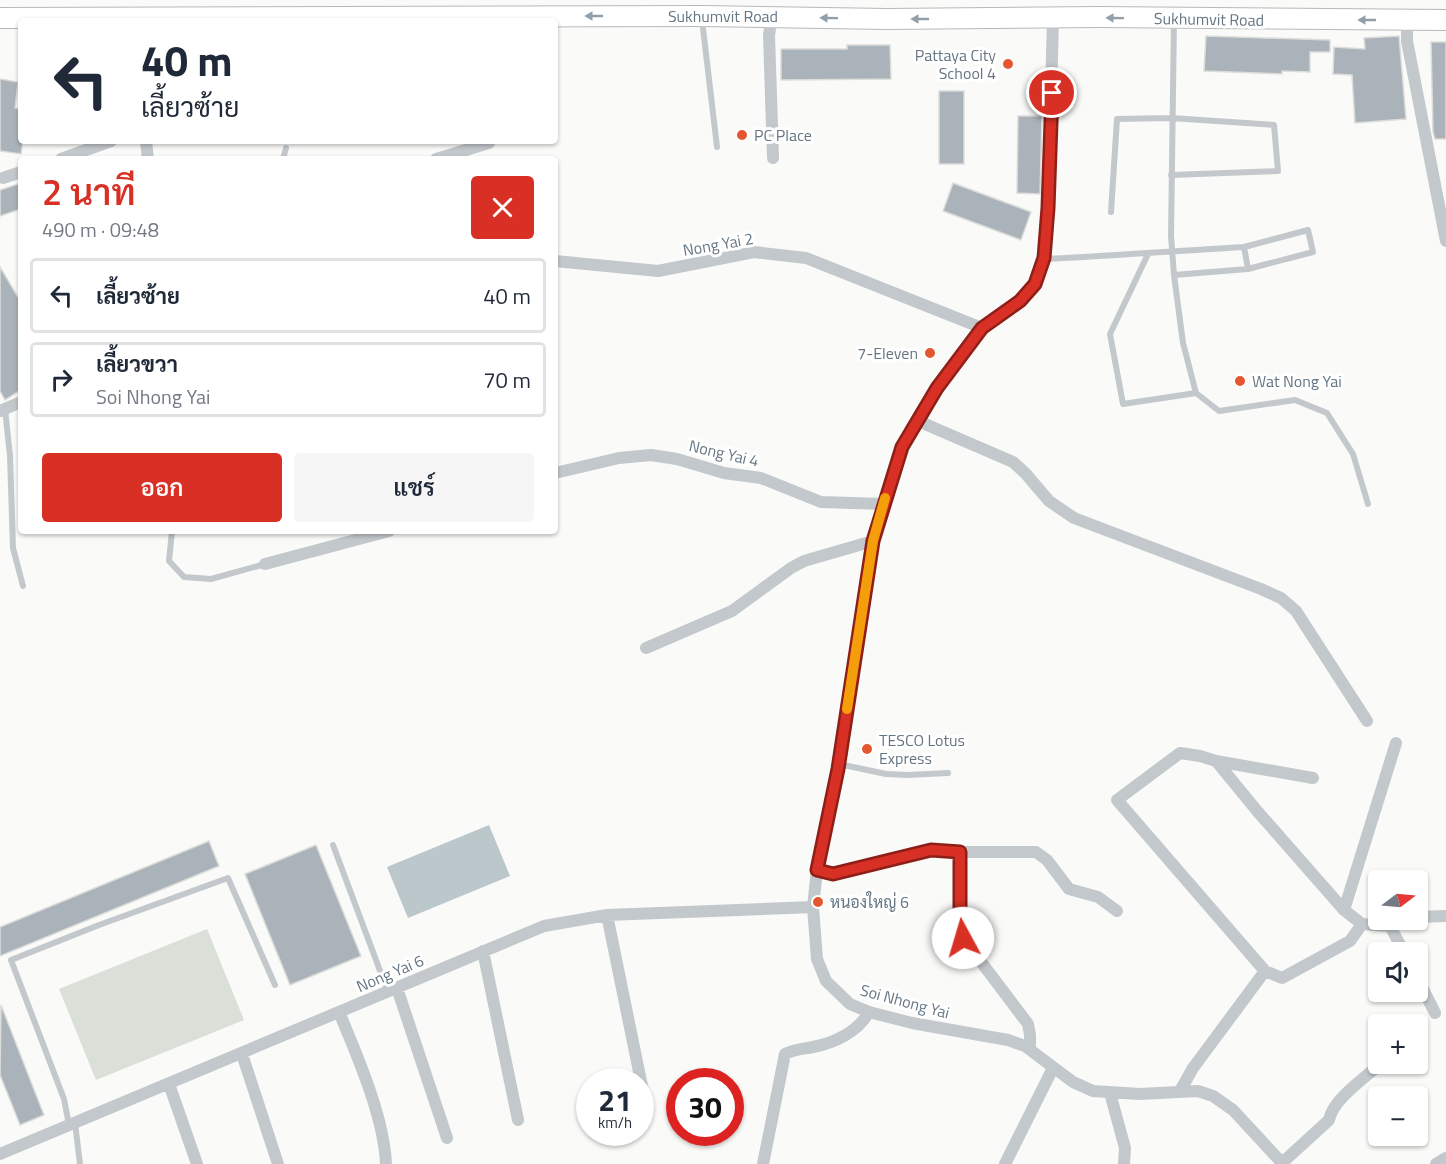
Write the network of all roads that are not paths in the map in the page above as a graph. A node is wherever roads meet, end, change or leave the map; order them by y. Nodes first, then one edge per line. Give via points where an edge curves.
1 (614, 0) edge
2 (248, 8) edge
3 (277, 8) edge
4 (643, 16) junction
5 (702, 16) junction
6 (772, 16) junction
7 (0, 18) edge
8 (18, 18) edge
9 (118, 18) edge
10 (1053, 18) junction
11 (1174, 19) junction
12 (1407, 20) junction
13 (1446, 20) edge
14 (1171, 118) junction
15 (103, 144) edge
16 (486, 144) edge
17 (717, 147) dead end
18 (286, 148) dead end
19 (69, 156) edge
20 (284, 156) edge
21 (446, 156) edge
22 (773, 158) dead end
23 (18, 173) edge
24 (1172, 175) junction
25 (3, 178) dead end
26 (1111, 212) dead end
27 (1446, 240) edge
28 (1244, 247) junction
29 (1172, 251) junction
30 (1148, 254) junction
31 (1044, 258) junction
32 (558, 261) edge
33 (1248, 269) junction
34 (1174, 275) junction
35 (982, 328) junction
36 (1196, 393) junction
37 (18, 403) edge
38 (3, 410) edge
39 (918, 421) junction
40 (558, 472) edge
41 (884, 504) junction
42 (1368, 504) dead end
43 (172, 534) edge
44 (378, 534) edge
45 (873, 541) junction
46 (265, 564) joint
47 (22, 586) dead end
48 (646, 648) dead end
49 (1367, 722) dead end
50 (1396, 743) dead end
51 (1216, 761) junction
52 (838, 764) junction
53 (948, 773) dead end
54 (1313, 778) dead end
55 (333, 845) dead end
56 (960, 852) junction
57 (817, 870) junction
58 (813, 907) junction
59 (1344, 910) junction
60 (1117, 911) dead end
61 (607, 915) junction
62 (1446, 915) edge
63 (1428, 917) edge
64 (1362, 924) junction
65 (1368, 924) edge
66 (483, 951) junction
67 (1265, 972) junction
68 (275, 985) dead end
69 (393, 990) junction
70 (1428, 999) edge
71 (339, 1012) junction
72 (869, 1012) junction
73 (1435, 1013) dead end
74 (1030, 1050) junction
75 (242, 1054) junction
76 (638, 1068) edge
77 (1053, 1068) junction
78 (1369, 1074) edge
79 (169, 1084) junction
80 (1180, 1091) junction
81 (1110, 1093) junction
82 (518, 1120) dead end
83 (72, 1125) junction
84 (447, 1138) dead end
85 (0, 1154) edge
86 (1446, 1158) edge
87 (1282, 1163) edge
88 (80, 1164) edge
89 (197, 1164) edge
90 (278, 1164) edge
91 (386, 1164) edge
92 (763, 1164) edge
93 (1005, 1164) edge
94 (1124, 1164) edge
95 (1436, 1164) edge

1 - 4 highway
2 - 3 highway, Sukhumvit Road
2 - 9 highway, Sukhumvit Road
4 -> 3 highway, Sukhumvit Road
4 - 5 highway, Sukhumvit Road
5 - 6 highway, Sukhumvit Road
5 - 17 lane
10 -> 6 highway, Sukhumvit Road
6 - 22 street
7 - 8 highway, Sukhumvit Road
11 -> 10 highway, Sukhumvit Road
10 - 31 street, Soi Nhong Yai
12 -> 11 highway, Sukhumvit Road
11 - 14 lane
12 - 13 highway, Sukhumvit Road
12 - 27 street via 1407,41
14 - 24 lane
14 - 24 lane via 1274,125 1278,171
14 - 26 lane via 1117,119
15 - 19 street
16 - 21 street
18 - 20 lane
23 - 25 street
24 - 29 lane
28 - 29 lane
28 - 33 lane
28 - 33 lane via 1308,230 1313,252
29 - 30 lane
29 - 34 lane
30 - 31 lane
30 - 36 lane via 1110,334 1123,404
31 - 35 street, Soi Nhong Yai via 1035,284 1020,301
32 - 35 street, Nong Yai 2 via 658,271 754,252 806,258
33 - 34 lane
34 - 36 lane
35 - 39 street, Soi Nhong Yai via 937,388
36 - 42 lane via 1219,411 1295,400 1327,413 1353,454
37 - 38 street
38 - 47 lane via 10,456 13,548
39 - 41 street, Soi Nhong Yai via 902,447
39 - 49 street via 1013,462 1049,501 1074,518 1281,598 1296,611
40 - 41 street, Nong Yai 4 via 651,455 761,478 821,502
41 - 45 street, Soi Nhong Yai
43 - 46 lane via 170,561 184,577 211,579
44 - 46 street
45 - 48 street via 804,561 732,611
45 - 52 street, Soi Nhong Yai
50 - 59 street
51 - 54 street
51 - 59 street
51 - 67 street via 1180,753 1117,800
52 - 53 lane via 886,774
52 - 57 street, Soi Nhong Yai
55 - 69 lane
56 - 57 street via 931,850 833,874
56 - 60 street via 1036,852 1047,860 1069,890 1098,897
56 - 74 street via 963,938 1028,1024
57 - 58 street, Soi Nhong Yai
58 - 61 street, Nong Yai 6
58 - 72 street, Soi Nhong Yai via 817,959 826,981 850,1004
59 - 64 street
61 - 66 street, Nong Yai 6 via 544,926
61 - 76 street
62 - 63 street
64 - 65 street
64 - 67 street via 1350,941 1282,978
66 - 69 street, Nong Yai 6
66 - 82 street
67 - 80 street
68 - 83 lane via 228,878 11,960
69 - 71 street, Nong Yai 6
69 - 84 street
70 - 73 street
71 - 75 street, Nong Yai 6
71 - 91 street via 362,1067 385,1146
72 - 74 street, Soi Nhong Yai via 1008,1040
72 - 92 street via 854,1030 834,1041 785,1054
74 - 77 street, Soi Nhong Yai
75 - 79 street, Nong Yai 6
75 - 90 street
77 - 81 street, Soi Nhong Yai via 1072,1082
77 - 93 street
78 - 87 street via 1339,1101 1329,1120
79 - 83 street, Nong Yai 6
79 - 89 street
80 - 81 street, Soi Nhong Yai
80 - 87 street, Soi Nhong Yai via 1213,1096 1233,1110
81 - 94 street via 1125,1148
83 - 85 street, Nong Yai 6
83 - 88 lane
86 - 95 street

